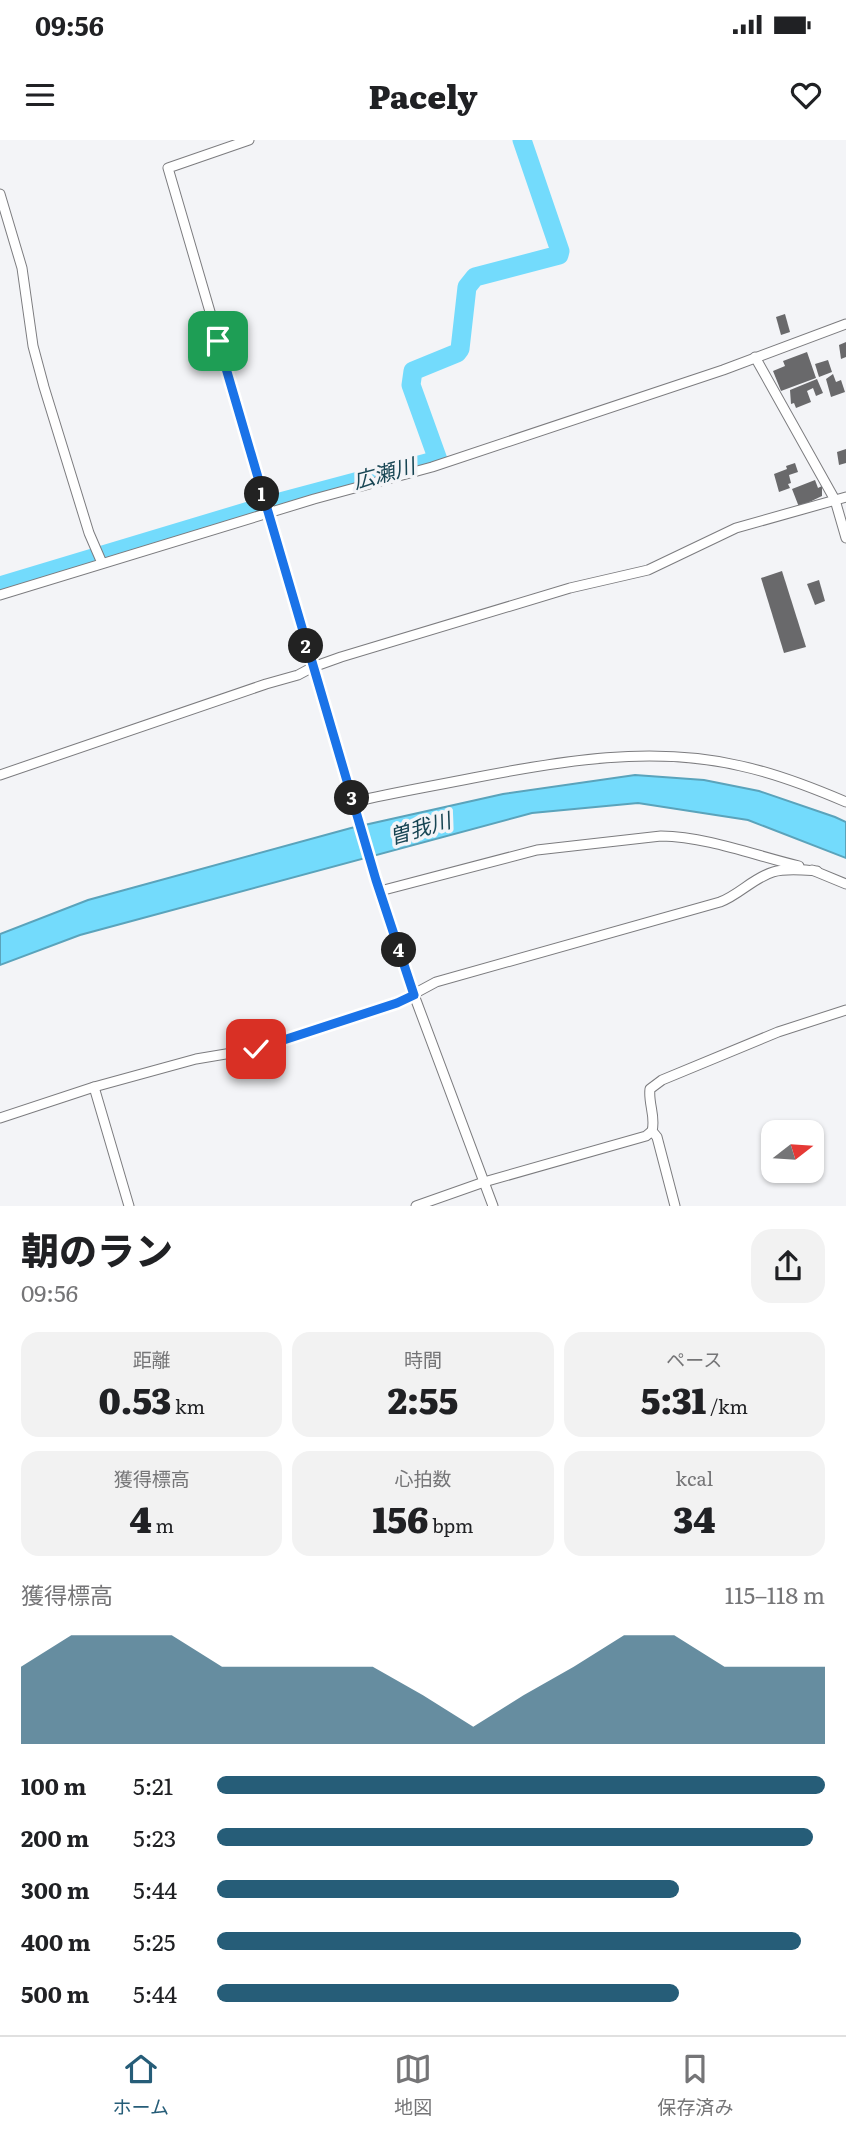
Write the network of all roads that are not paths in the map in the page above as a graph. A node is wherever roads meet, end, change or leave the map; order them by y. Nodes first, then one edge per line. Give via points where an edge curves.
1 (249, 140) edge
2 (0, 194) edge
3 (846, 324) edge
4 (755, 357) junction
5 (846, 497) edge
6 (835, 500) junction
7 (268, 514) junction
8 (846, 538) edge
9 (102, 563) junction
10 (0, 595) edge
11 (313, 667) junction
12 (0, 775) edge
13 (353, 802) junction
14 (846, 802) edge
15 (817, 871) junction
16 (846, 884) edge
17 (380, 891) junction
18 (414, 995) junction
19 (846, 1010) edge
20 (94, 1087) junction
21 (0, 1118) edge
22 (652, 1131) junction
23 (484, 1182) junction
24 (129, 1206) edge
25 (416, 1206) edge
26 (493, 1206) edge
27 (675, 1206) edge

1 - 7 street via 168,168
2 - 9 street via 22,268 44,387
3 - 4 street
4 - 6 street
4 - 7 street via 432,467
5 - 6 street
6 - 8 street
6 - 11 street via 736,528 648,570 570,588
7 - 9 street
7 - 11 street
9 - 10 street
11 - 12 street via 298,676
11 - 13 street
13 - 14 street via 518,769 656,756 740,765 797,781
13 - 17 street
15 - 16 street
15 - 17 street via 719,844 661,836 537,850
15 - 18 street via 775,871 720,902 436,982
17 - 18 street
18 - 20 street via 256,1049 196,1059
18 - 23 street
19 - 22 street via 778,1032 662,1080 650,1089
20 - 21 street
20 - 24 street
22 - 23 street
22 - 27 street
23 - 25 street
23 - 26 street

